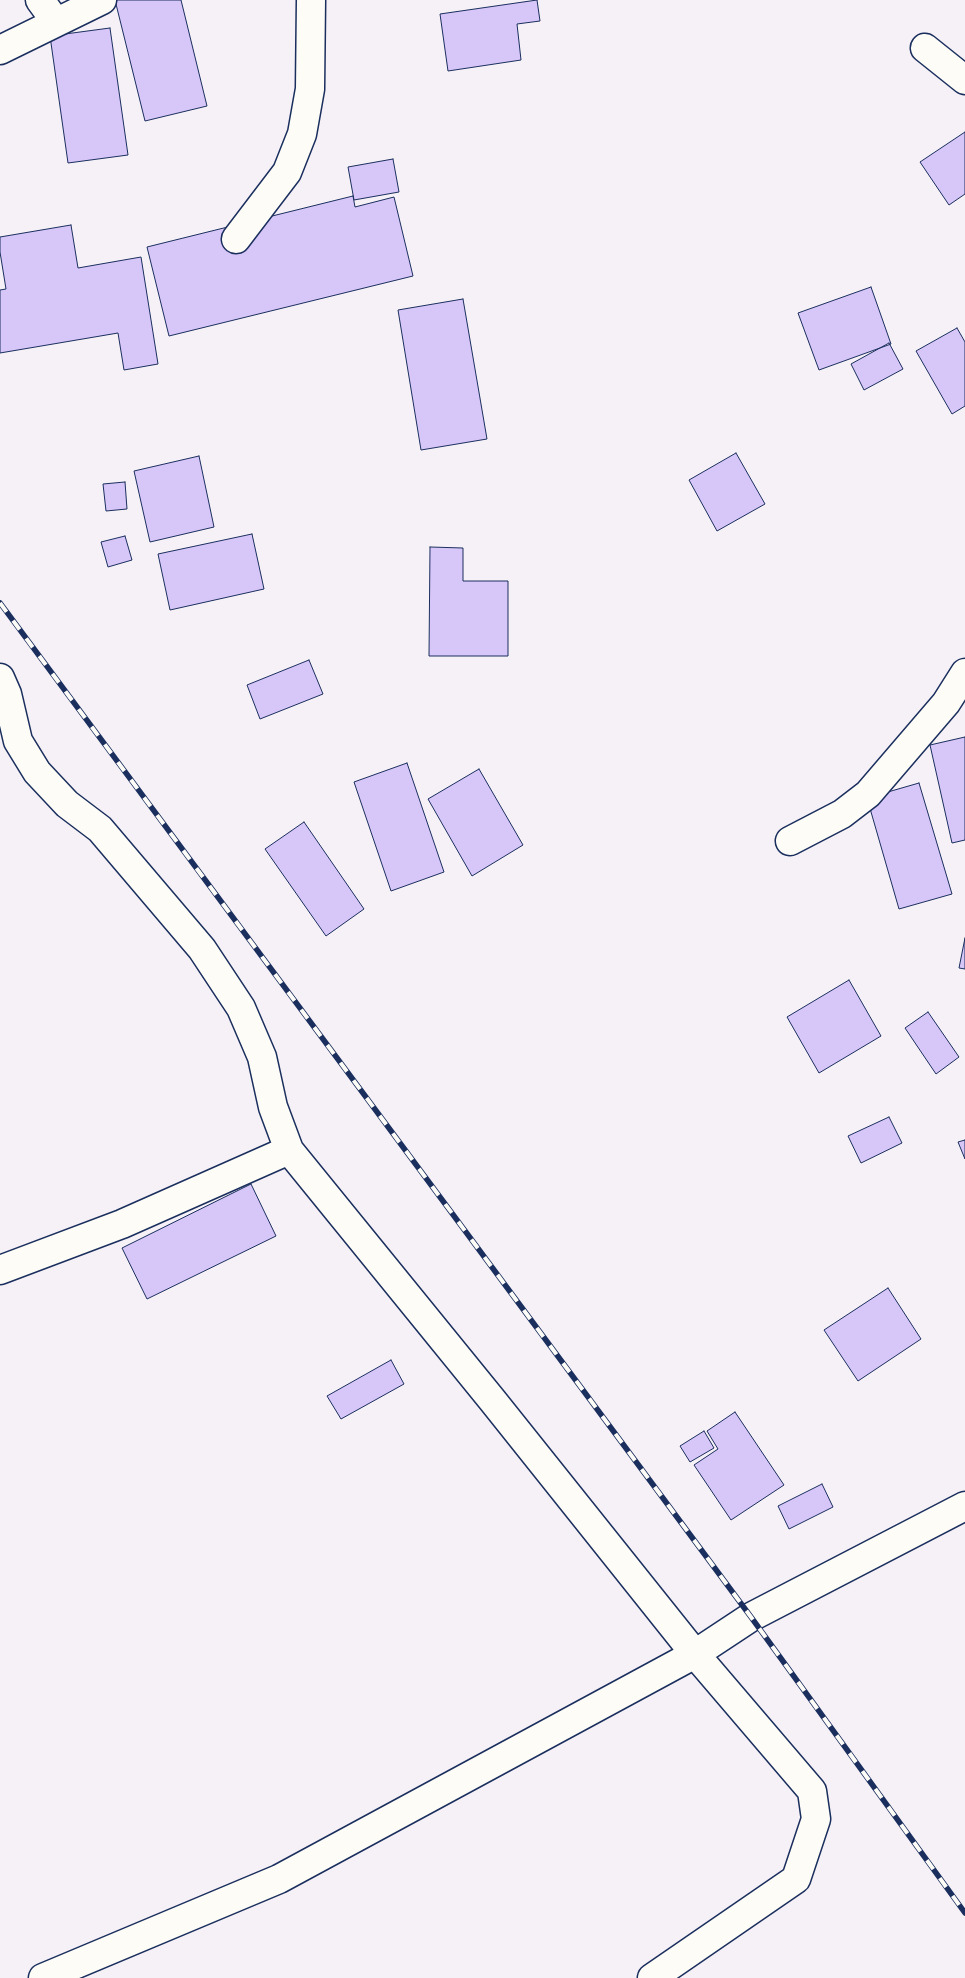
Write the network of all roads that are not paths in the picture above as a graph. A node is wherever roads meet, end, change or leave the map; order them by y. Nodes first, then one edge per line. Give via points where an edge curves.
1 (40, 0) edge
2 (102, 0) edge
3 (310, 0) edge
4 (56, 22) junction
5 (925, 48) dead end
6 (0, 50) edge
7 (965, 80) edge
8 (236, 239) dead end
9 (965, 674) edge
10 (0, 678) edge
11 (790, 841) dead end
12 (289, 1150) junction
13 (0, 1270) edge
14 (965, 1506) edge
15 (696, 1654) junction
16 (43, 1978) edge
17 (652, 1978) edge

1 - 4 street
2 - 4 street
3 - 8 street via 310,89 302,134 287,172
4 - 6 street
5 - 7 street
9 - 11 street via 946,703 868,794 842,814
10 - 12 street via 18,741 37,772 67,804 100,829 202,949 241,1008 262,1057
12 - 13 street via 122,1224
12 - 15 street
14 - 15 street via 751,1617
15 - 16 street via 279,1878
15 - 17 street via 812,1791 816,1819 796,1879

